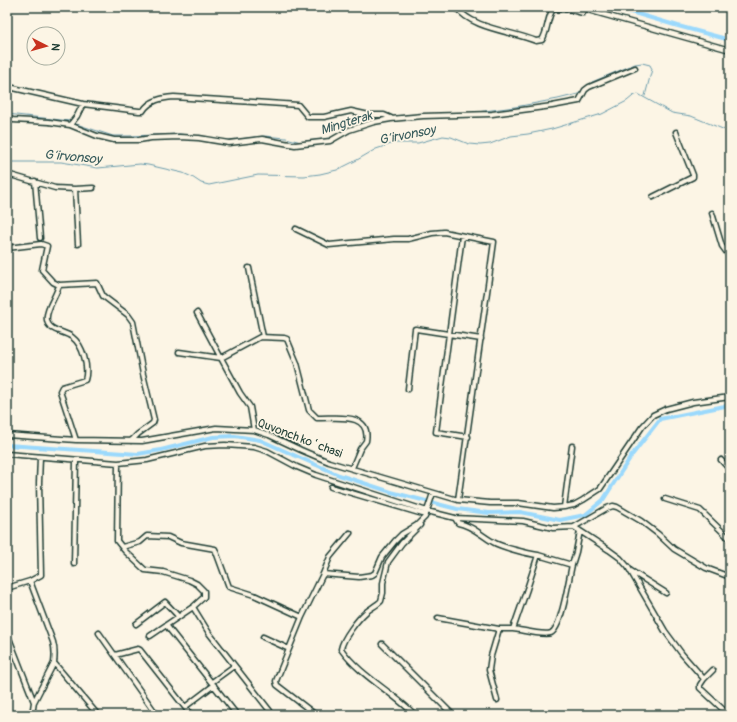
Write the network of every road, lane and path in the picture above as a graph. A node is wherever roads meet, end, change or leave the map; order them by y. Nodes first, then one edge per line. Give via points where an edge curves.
1 (456, 7) edge
2 (730, 50) edge
3 (636, 68) dead end
4 (9, 87) dead end
5 (83, 104) junction
6 (7, 118) edge
7 (391, 119) junction
8 (70, 124) junction
9 (676, 132) dead end
10 (7, 174) edge
11 (35, 181) junction
12 (93, 188) dead end
13 (75, 189) junction
14 (653, 197) dead end
15 (712, 212) dead end
16 (296, 229) dead end
17 (462, 236) junction
18 (40, 238) dead end
19 (78, 244) dead end
20 (7, 248) edge
21 (730, 257) edge
22 (249, 268) dead end
23 (59, 285) junction
24 (197, 312) dead end
25 (449, 334) junction
26 (263, 337) junction
27 (481, 339) junction
28 (179, 352) dead end
29 (221, 358) junction
30 (408, 389) dead end
31 (730, 397) edge
32 (254, 430) junction
33 (7, 435) edge
34 (468, 436) junction
35 (76, 440) junction
36 (131, 441) junction
37 (572, 446) dead end
38 (7, 454) edge
39 (40, 457) junction
40 (76, 460) junction
41 (721, 460) dead end
42 (118, 463) junction
43 (352, 468) junction
44 (730, 470) edge
45 (331, 487) dead end
46 (433, 493) junction
47 (665, 499) dead end
48 (458, 500) junction
49 (564, 507) junction
50 (426, 514) junction
51 (455, 518) junction
52 (574, 527) junction
53 (580, 531) junction
54 (350, 533) dead end
55 (730, 539) edge
56 (122, 547) junction
57 (538, 555) junction
58 (74, 564) dead end
59 (572, 565) junction
60 (629, 570) junction
61 (323, 574) junction
62 (730, 577) edge
63 (30, 581) junction
64 (7, 588) edge
65 (666, 593) dead end
66 (193, 607) junction
67 (179, 617) junction
68 (302, 617) junction
69 (438, 618) dead end
70 (136, 624) dead end
71 (166, 625) junction
72 (513, 629) junction
73 (499, 630) junction
74 (99, 633) dead end
75 (7, 634) edge
76 (150, 636) dead end
77 (262, 637) dead end
78 (382, 644) dead end
79 (289, 649) junction
80 (115, 655) junction
81 (54, 663) junction
82 (234, 666) junction
83 (713, 670) dead end
84 (704, 678) junction
85 (213, 683) junction
86 (497, 700) dead end
87 (34, 702) junction
88 (185, 707) junction
89 (270, 712) dead end
90 (32, 715) edge
91 (98, 715) edge
92 (157, 715) edge
93 (191, 715) edge
94 (237, 715) edge
95 (316, 715) edge
96 (415, 715) edge
97 (453, 715) edge
98 (729, 715) edge

1 - 2 street via 472,20 536,41 542,40 553,9 583,13 584,9
3 - 7 street via 589,88 579,101 492,114
4 - 5 street
5 - 7 street via 143,111 147,104 156,100 179,97 298,105 308,117 315,118 351,111 384,115
5 - 8 street
6 - 8 street
7 - 8 street via 348,130 330,141 295,145 262,139 229,143 179,137 114,140 97,136
9 - 14 street via 693,177
10 - 11 street
11 - 13 street via 55,188
11 - 18 street
12 - 13 street
13 - 19 street
15 - 21 street via 722,246
16 - 17 street via 329,245 408,239 444,232
17 - 25 street
17 - 27 street via 494,242
20 - 23 street via 41,244 47,246 42,270
22 - 26 street
23 - 35 street via 47,316 48,324 75,340 80,347 86,373 85,380 62,387 60,391
23 - 36 street via 97,283 103,296 128,315 133,322 154,420
24 - 29 street
25 - 27 street
25 - 30 street via 415,330
25 - 34 street via 436,432
26 - 29 street
26 - 43 street via 287,339 313,415 317,418 353,419 365,428 366,441
27 - 34 street
28 - 29 street
29 - 32 street via 250,407
31 - 49 street, Quvonch koʻchasi via 693,402 654,415 642,427 600,489 574,505
32 - 36 street, Quvonch koʻchasi via 216,428
32 - 43 street, Quvonch koʻchasi via 329,462
33 - 35 street, Quvonch koʻchasi
34 - 48 street
35 - 36 street, Quvonch koʻchasi
37 - 49 street
38 - 39 street
39 - 40 street
39 - 63 street via 41,575
40 - 42 street
40 - 58 street
41 - 44 street
42 - 50 street via 147,460 206,446 254,447 316,475
42 - 56 street via 116,541
43 - 46 street, Quvonch koʻchasi
45 - 50 street
46 - 48 street, Quvonch koʻchasi
46 - 50 street
47 - 55 street via 700,510
48 - 49 street, Quvonch koʻchasi
50 - 51 street
50 - 61 street via 417,525 402,534 391,545 372,575 359,577
50 - 96 street via 418,528 402,543 388,562 381,601 355,624 341,649
51 - 52 street via 523,521 554,528
51 - 57 street via 458,523 471,527 495,543
52 - 53 street
52 - 62 street via 607,508 617,507 658,534 674,549 706,568
53 - 59 street
53 - 60 street via 620,558
54 - 61 street via 330,557
56 - 66 street via 145,570 163,572 197,584 204,591 204,597
56 - 68 street via 140,542 147,536 161,536 180,543 215,549 229,587 254,595
57 - 59 street
57 - 72 street
59 - 72 street via 562,612 554,630 546,634
60 - 65 street
60 - 84 street via 665,631
61 - 68 street
63 - 64 street
63 - 81 street via 54,646
66 - 67 street
66 - 82 street
67 - 70 street via 165,602
67 - 71 street
68 - 79 street
69 - 73 street
71 - 76 street
71 - 85 street
72 - 73 street
73 - 86 street via 489,670
74 - 80 street
75 - 87 street
77 - 79 street
78 - 97 street
79 - 95 street via 276,681
80 - 88 street via 140,650
80 - 92 street
81 - 87 street
81 - 91 street
82 - 85 street
82 - 89 street
83 - 84 street
84 - 98 street via 700,688
85 - 88 street
85 - 94 street
87 - 90 street
88 - 93 street

